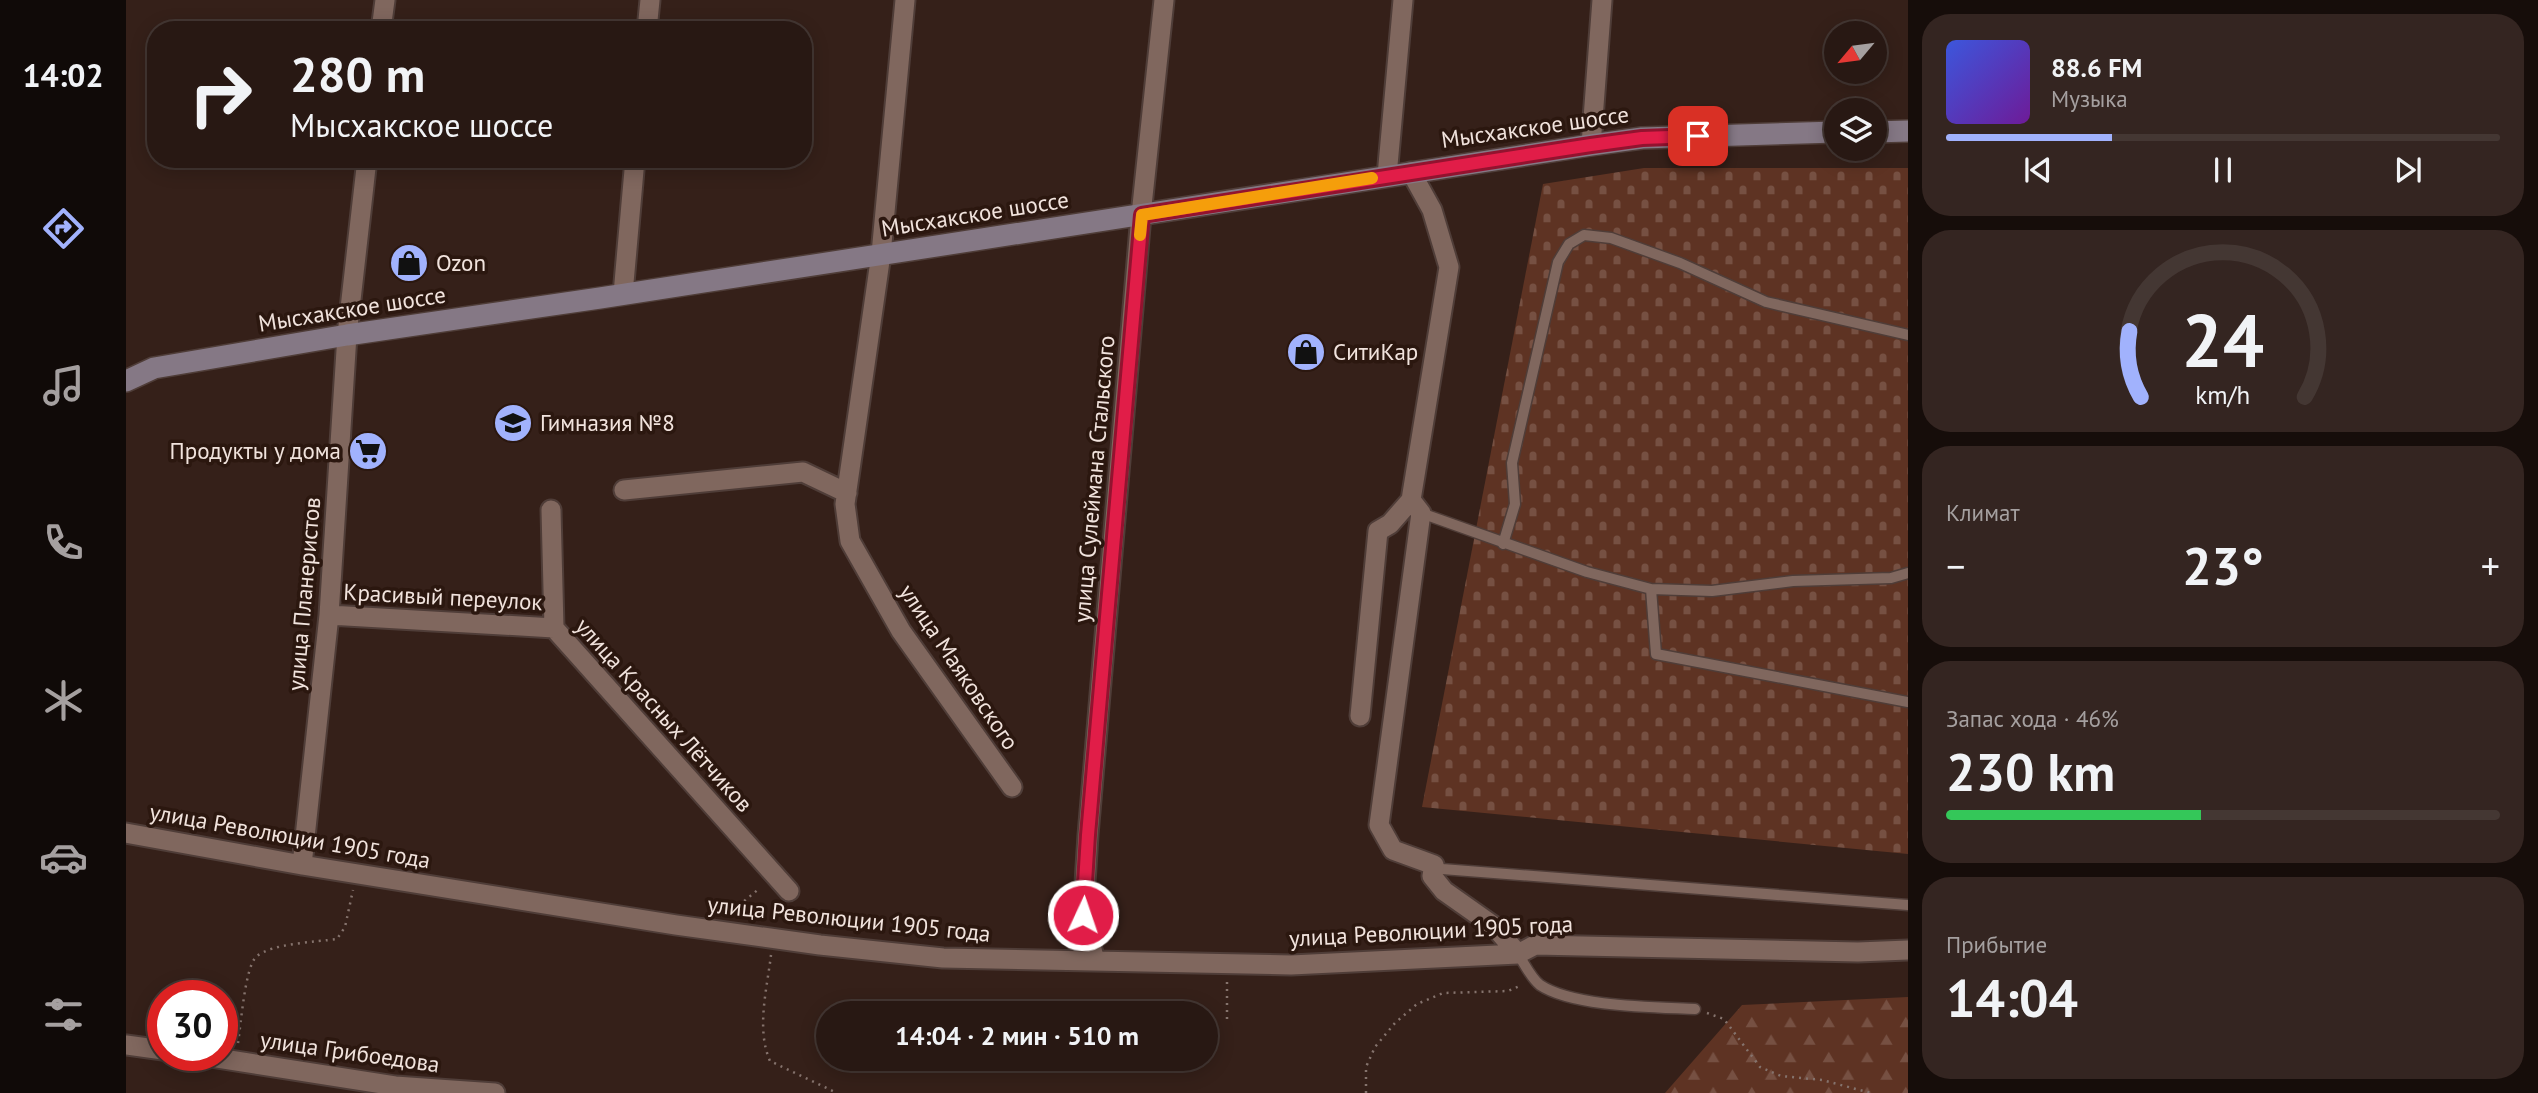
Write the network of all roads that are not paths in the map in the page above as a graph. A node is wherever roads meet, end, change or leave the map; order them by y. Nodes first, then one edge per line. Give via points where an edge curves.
1 (385, 0) edge
2 (650, 0) edge
3 (905, 0) edge
4 (1164, 0) edge
5 (1403, 0) edge
6 (1602, 0) edge
7 (382, 21) edge
8 (648, 21) edge
9 (1908, 131) edge
10 (1824, 132) edge
11 (1887, 132) edge
12 (1591, 145) junction
13 (366, 168) edge
14 (634, 168) edge
15 (1411, 172) junction
16 (1387, 176) junction
17 (1142, 215) junction
18 (881, 254) junction
19 (623, 294) junction
20 (1908, 334) edge
21 (347, 335) junction
22 (126, 364) edge
23 (154, 368) junction
24 (126, 381) edge
25 (624, 490) dead end
26 (847, 493) junction
27 (1416, 507) junction
28 (551, 510) dead end
29 (1503, 544) junction
30 (1908, 573) edge
31 (1651, 589) junction
32 (329, 615) junction
33 (554, 628) junction
34 (1908, 702) edge
35 (1360, 716) dead end
36 (1012, 787) dead end
37 (126, 833) edge
38 (302, 864) junction
39 (1434, 865) junction
40 (789, 891) dead end
41 (1908, 905) edge
42 (1908, 950) edge
43 (1518, 954) junction
44 (1095, 961) junction
45 (1695, 1009) road end
46 (126, 1045) edge
47 (147, 1048) edge
48 (238, 1061) edge
49 (495, 1093) edge

1 - 7 street
2 - 8 street
3 - 18 street, улица Маяковского
4 - 17 street, улица Сулеймана Стальского
5 - 16 street
6 - 12 street
9 - 11 street
10 - 12 street, Мысхакское шоссе via 1642,138
12 - 15 street, Мысхакское шоссе
13 - 21 street, улица Планеристов
14 - 19 street
15 - 16 street, Мысхакское шоссе
15 - 27 street via 1432,210 1449,267
16 - 17 street, Мысхакское шоссе
17 - 18 street, Мысхакское шоссе
17 - 44 street, улица Сулеймана Стальского via 1088,835 1083,915
18 - 19 street, Мысхакское шоссе
18 - 26 street, улица Маяковского
19 - 21 street, Мысхакское шоссе
20 - 29 lane via 1766,302 1680,263 1611,238 1584,235 1569,244 1558,262 1512,463 1515,504
21 - 23 street, Мысхакское шоссе
21 - 32 street, улица Планеристов
22 - 23 street
23 - 24 street, Мысхакское шоссе
25 - 26 street via 803,472
26 - 36 street, улица Маяковского via 850,541 894,620
27 - 29 lane
27 - 35 street via 1378,531
27 - 39 street via 1379,825 1393,850
28 - 33 street, улица Красных Лётчиков
29 - 31 lane
30 - 31 lane via 1891,578 1712,590
31 - 34 lane via 1656,654
32 - 33 street, Красивый переулок
32 - 38 street, улица Планеристов
33 - 40 street, улица Красных Лётчиков
37 - 38 street, улица Революции 1905 года
38 - 44 street, улица Революции 1905 года via 773,938 943,958
39 - 41 lane
39 - 43 street via 1432,876 1444,891 1495,927
42 - 43 street, улица Революции 1905 года via 1535,945
43 - 44 street, улица Революции 1905 года via 1291,965
43 - 45 lane via 1535,980 1557,993 1610,1004
46 - 47 street
48 - 49 street, улица Грибоедова via 395,1086

